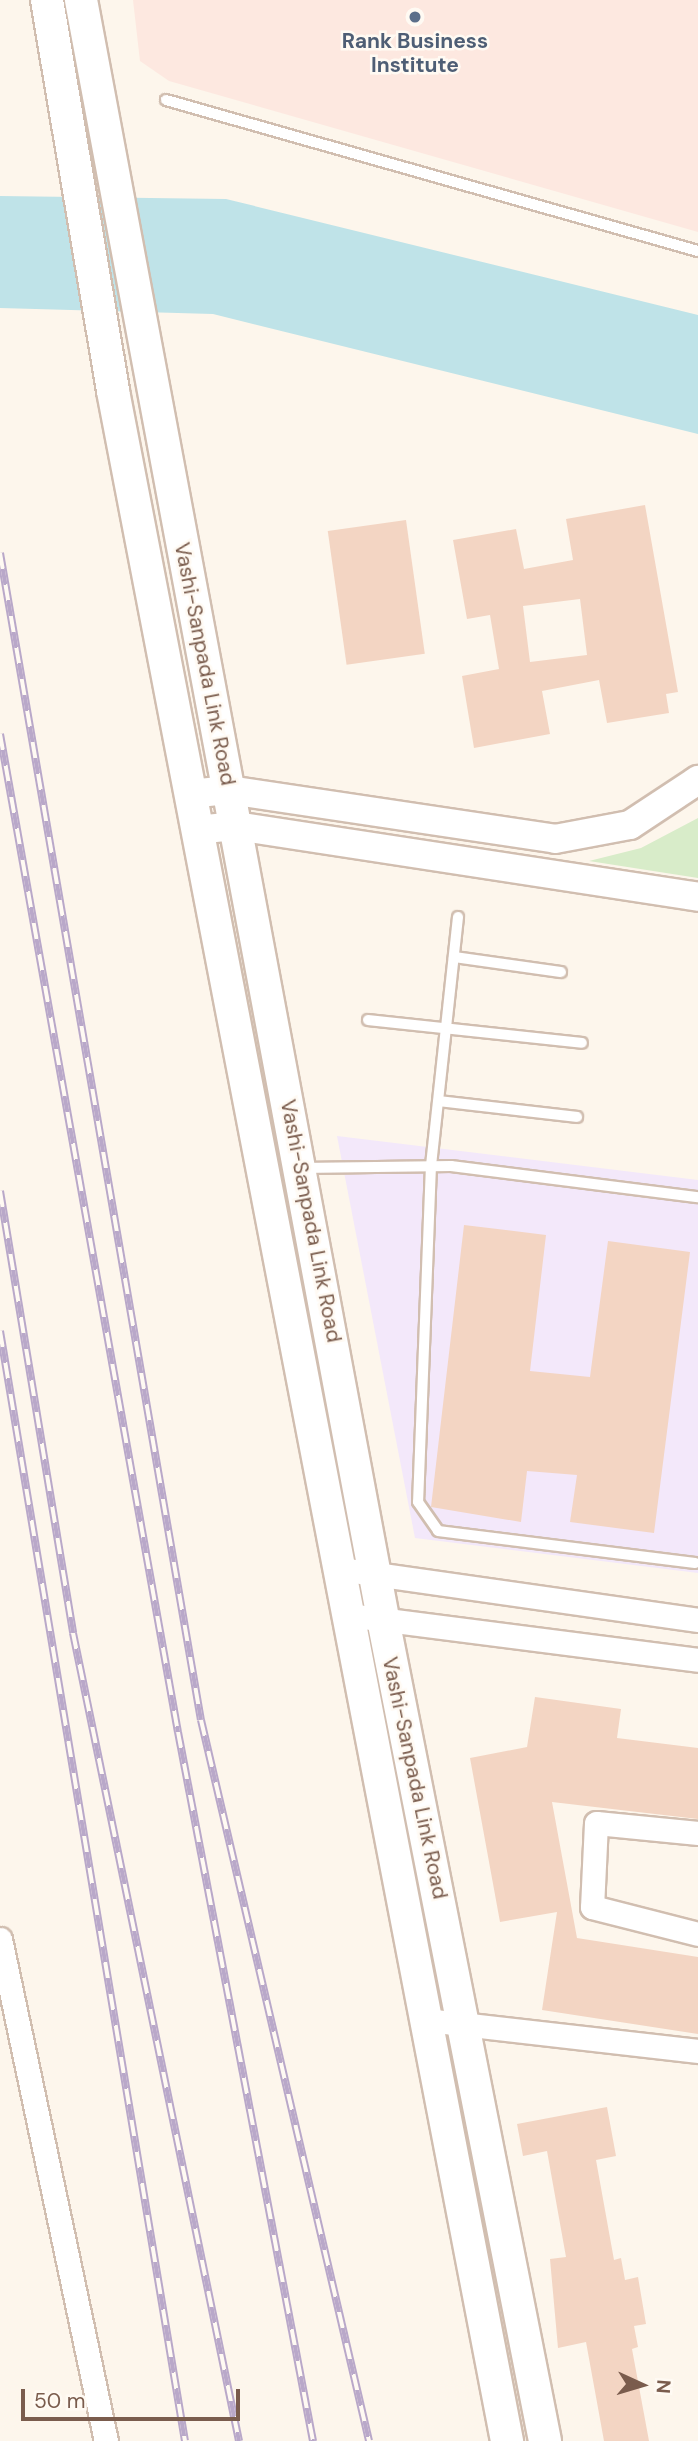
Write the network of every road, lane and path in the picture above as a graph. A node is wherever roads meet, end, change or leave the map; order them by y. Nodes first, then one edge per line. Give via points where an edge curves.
1 (47, 0) edge
2 (81, 0) edge
3 (166, 100) dead end
4 (698, 251) edge
5 (205, 665) junction
6 (167, 673) junction
7 (698, 780) edge
8 (229, 790) junction
9 (190, 794) junction
10 (236, 826) junction
11 (197, 830) junction
12 (698, 897) edge
13 (458, 917) dead end
14 (454, 957) junction
15 (561, 972) dead end
16 (368, 1020) dead end
17 (447, 1027) junction
18 (582, 1043) dead end
19 (439, 1101) junction
20 (577, 1117) dead end
21 (431, 1166) junction
22 (301, 1168) junction
23 (698, 1197) edge
24 (695, 1563) dead end
25 (340, 1569) junction
26 (376, 1573) junction
27 (348, 1615) junction
28 (383, 1619) junction
29 (698, 1620) edge
30 (698, 1660) edge
31 (698, 1833) edge
32 (698, 1934) edge
33 (0, 1939) edge
34 (426, 2020) junction
35 (465, 2023) junction
36 (698, 2051) edge
37 (106, 2441) edge
38 (507, 2441) edge
39 (545, 2441) edge

1 - 6 main road, Vashi-Sanpada Link Road via 65,131
2 - 5 main road, Vashi-Sanpada Link Road
3 - 4 lane
5 - 6 main road
5 - 8 main road, Vashi-Sanpada Link Road
6 - 9 main road, Vashi-Sanpada Link Road
7 - 8 street via 630,825 555,839
8 - 9 street
8 - 10 main road, Vashi-Sanpada Link Road
9 - 11 main road, Vashi-Sanpada Link Road
10 - 11 street
10 - 12 street
10 - 22 main road, Vashi-Sanpada Link Road
11 - 25 main road, Vashi-Sanpada Link Road
13 - 14 lane
14 - 15 lane
14 - 17 lane
16 - 17 lane
17 - 18 lane
17 - 19 lane
19 - 20 lane
19 - 21 lane
21 - 22 lane
21 - 23 lane
21 - 24 lane via 417,1483 426,1520 438,1531
22 - 26 main road, Vashi-Sanpada Link Road
25 - 26 street
25 - 27 main road, Vashi-Sanpada Link Road
26 - 28 main road, Vashi-Sanpada Link Road
26 - 29 street
27 - 28 street
27 - 34 main road, Vashi-Sanpada Link Road
28 - 30 street
28 - 35 main road, Vashi-Sanpada Link Road
31 - 32 street via 596,1823 592,1907
33 - 37 street
34 - 35 street
34 - 38 main road, Vashi-Sanpada Link Road
35 - 36 street
35 - 39 main road, Vashi-Sanpada Link Road

